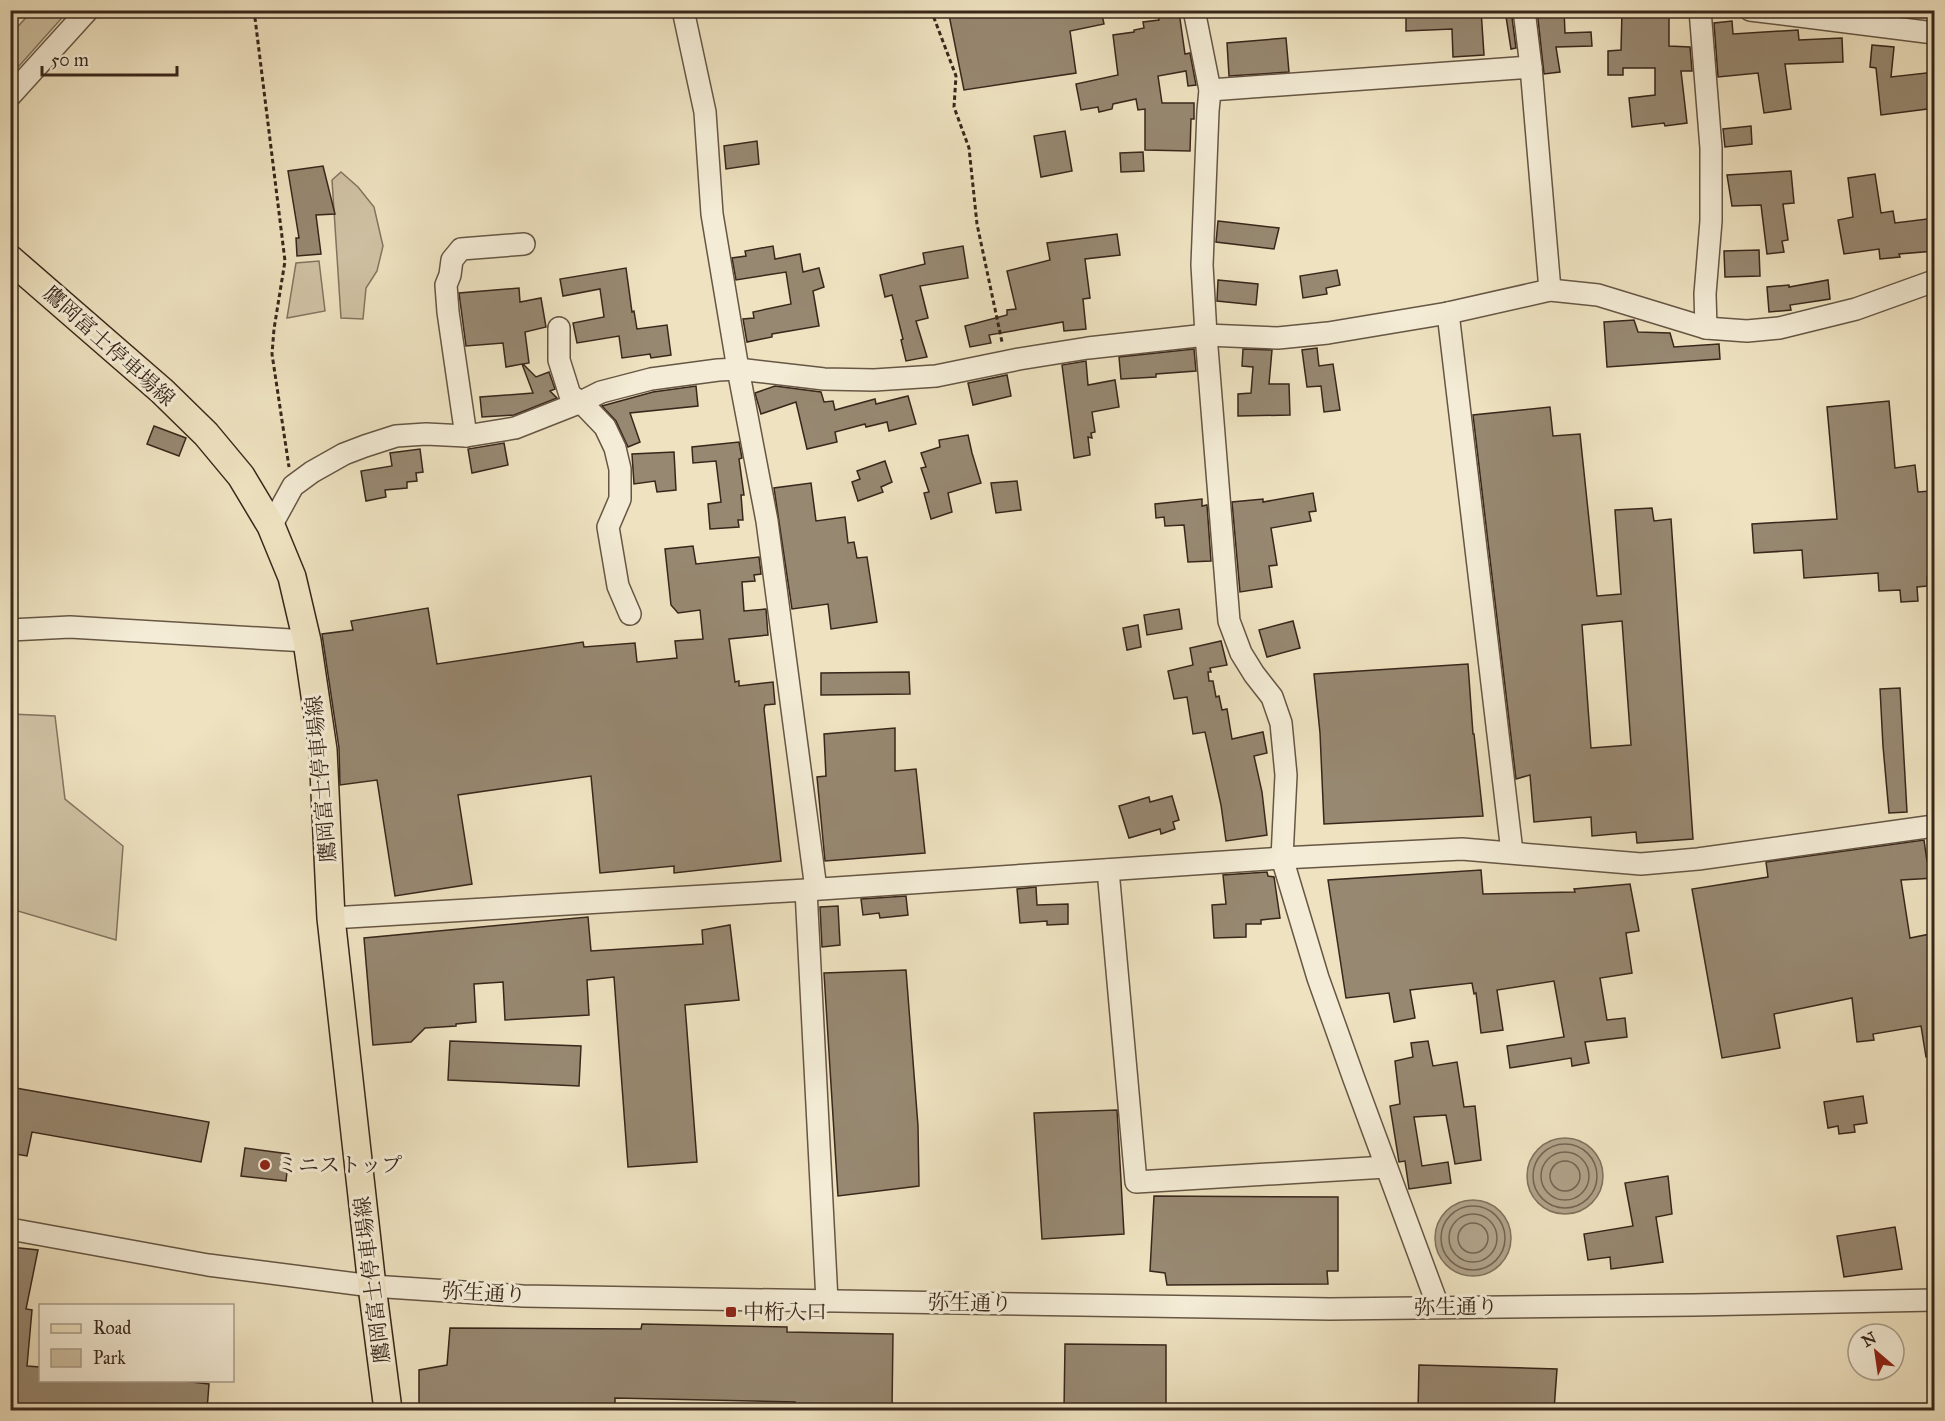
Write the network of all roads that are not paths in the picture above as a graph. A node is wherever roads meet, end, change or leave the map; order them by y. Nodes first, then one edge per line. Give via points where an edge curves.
1 (88, 10) edge
2 (683, 10) edge
3 (1194, 10) edge
4 (1524, 10) edge
5 (1700, 10) edge
6 (1750, 10) edge
7 (1935, 33) edge
8 (1531, 67) junction
9 (1210, 90) junction
10 (10, 96) edge
11 (524, 244) dead end
12 (10, 259) edge
13 (1935, 281) edge
14 (1550, 290) junction
15 (1448, 313) junction
16 (559, 328) dead end
17 (1706, 328) junction
18 (1206, 335) junction
19 (738, 369) junction
20 (581, 402) junction
21 (466, 436) junction
22 (271, 526) junction
23 (630, 614) dead end
24 (10, 630) edge
25 (307, 642) junction
26 (1935, 826) edge
27 (1512, 852) junction
28 (1282, 858) junction
29 (1108, 870) junction
30 (811, 890) junction
31 (331, 918) junction
32 (1386, 1167) junction
33 (10, 1229) edge
34 (372, 1286) junction
35 (1935, 1300) edge
36 (827, 1301) junction
37 (1438, 1306) junction
38 (388, 1410) edge

1 - 10 street
2 - 19 street via 705,112 712,214
3 - 9 street
4 - 8 street
5 - 17 street via 1711,148
6 - 7 street
8 - 9 street
8 - 14 street
9 - 18 street via 1202,265
11 - 21 street via 461,249 452,260 446,285 448,312
12 - 22 main road, 鷹岡富士停車場線 via 206,434 241,476
13 - 17 street via 1856,309 1779,328
14 - 15 street
14 - 17 street via 1598,295
15 - 18 street via 1278,338
15 - 27 street
16 - 20 street via 560,360 570,396
18 - 19 street via 1088,348 936,376 824,379
18 - 28 street via 1229,621 1241,654 1272,697 1281,723 1286,775
19 - 20 street via 651,379 600,392
19 - 30 street via 767,520
20 - 21 street via 514,428
20 - 23 street via 605,427 620,469 620,499 608,527 618,586
21 - 22 street via 396,436 344,454 293,486
22 - 25 main road, 鷹岡富士停車場線 via 292,577
24 - 25 street via 70,627
25 - 31 main road, 鷹岡富士停車場線 via 323,750
26 - 27 street via 1641,864
27 - 28 street via 1462,849
28 - 29 street
28 - 32 street via 1318,978
29 - 30 street
29 - 32 street via 1136,1182
30 - 31 street
30 - 36 street
31 - 34 main road, 鷹岡富士停車場線
32 - 37 street
33 - 34 street, 弥生通り via 208,1265
34 - 36 street, 弥生通り via 523,1296
34 - 38 main road, 鷹岡富士停車場線
35 - 37 street, 弥生通り
36 - 37 street, 弥生通り via 1330,1309

